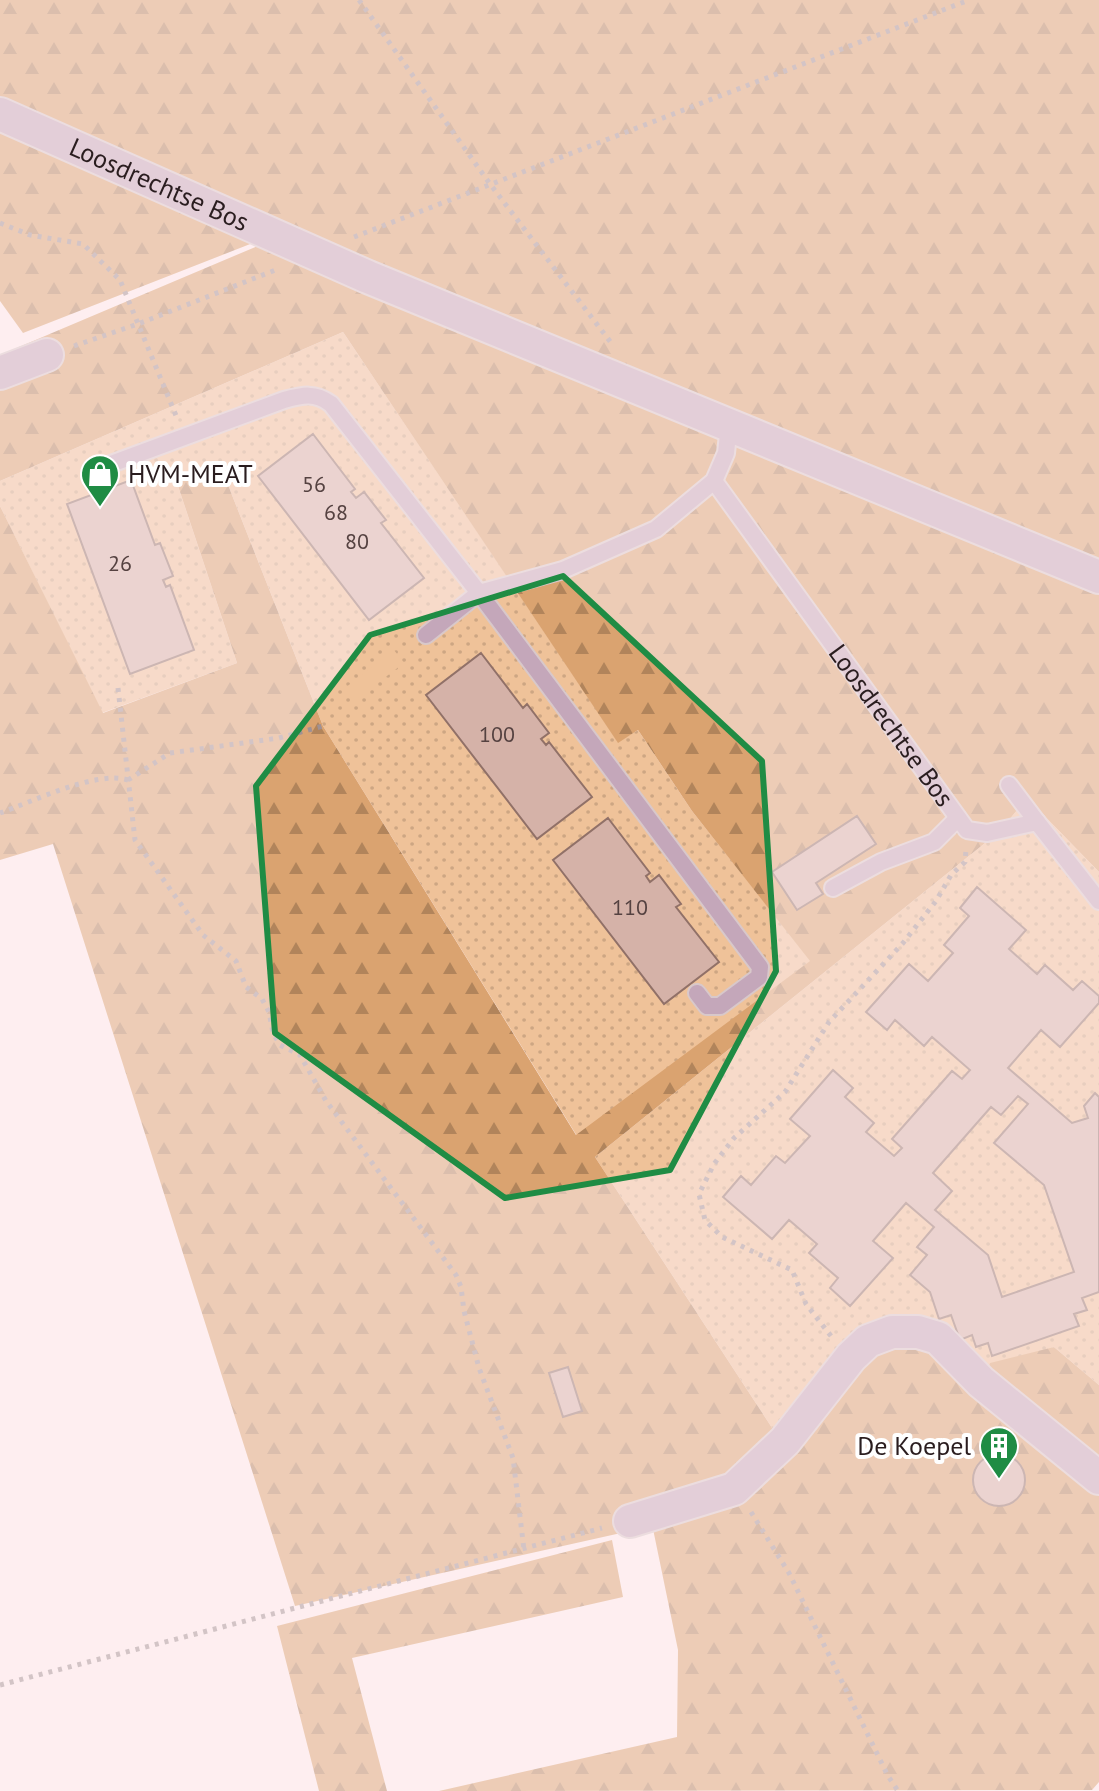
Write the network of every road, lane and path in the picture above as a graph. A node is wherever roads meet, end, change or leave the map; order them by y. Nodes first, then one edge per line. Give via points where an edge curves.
1 (359, 0) edge
2 (969, 0) edge
3 (0, 114) edge
4 (490, 184) junction
5 (0, 223) edge
6 (318, 253) junction
7 (138, 324) junction
8 (47, 355) joint
9 (0, 373) edge
10 (648, 390) junction
11 (729, 425) junction
12 (185, 437) junction
13 (111, 464) dead end
14 (714, 481) junction
15 (1099, 577) edge
16 (479, 593) junction
17 (426, 635) dead end
18 (118, 688) dead end
19 (323, 726) dead end
20 (128, 780) junction
21 (1009, 785) dead end
22 (0, 813) edge
23 (1037, 822) junction
24 (963, 824) junction
25 (833, 888) dead end
26 (1099, 901) edge
27 (697, 993) dead end
28 (851, 1357) junction
29 (1099, 1478) edge
30 (734, 1489) junction
31 (630, 1521) joint
32 (524, 1550) junction
33 (0, 1685) edge
34 (898, 1791) edge

1 - 4 path
2 - 4 path
3 - 6 street, Loosdrechtse Bos
4 - 6 path
4 - 10 path
5 - 7 path via 30,235 83,244 120,280
6 - 7 path
6 - 10 street, Loosdrechtse Bos
7 - 8 path
7 - 12 path
8 - 9 street
10 - 11 street, Loosdrechtse Bos
11 - 14 lane via 726,453
11 - 15 street, Loosdrechtse Bos
12 - 13 lane
12 - 16 lane via 284,400 321,396
14 - 16 lane via 656,529 563,570
14 - 24 lane, Loosdrechtse Bos
16 - 17 lane
16 - 27 lane via 760,967 759,977 720,1006 707,1006
18 - 20 path
19 - 20 path via 279,738 170,753
20 - 22 path via 87,783
20 - 32 path via 135,840 203,935 236,961 246,987 269,1012 280,1045 300,1055 326,1101 456,1275 479,1368 513,1458
21 - 23 lane
23 - 24 lane, Loosdrechtse Bos via 987,833
23 - 26 lane
24 - 25 lane
24 - 28 path via 965,862 903,943 829,1022 785,1092 734,1138 699,1194 705,1220 722,1237 792,1270 818,1322
28 - 29 street via 868,1341 892,1332 938,1338 981,1382
28 - 30 street via 785,1441
30 - 31 street
30 - 34 path via 789,1573
31 - 32 path
32 - 33 path

